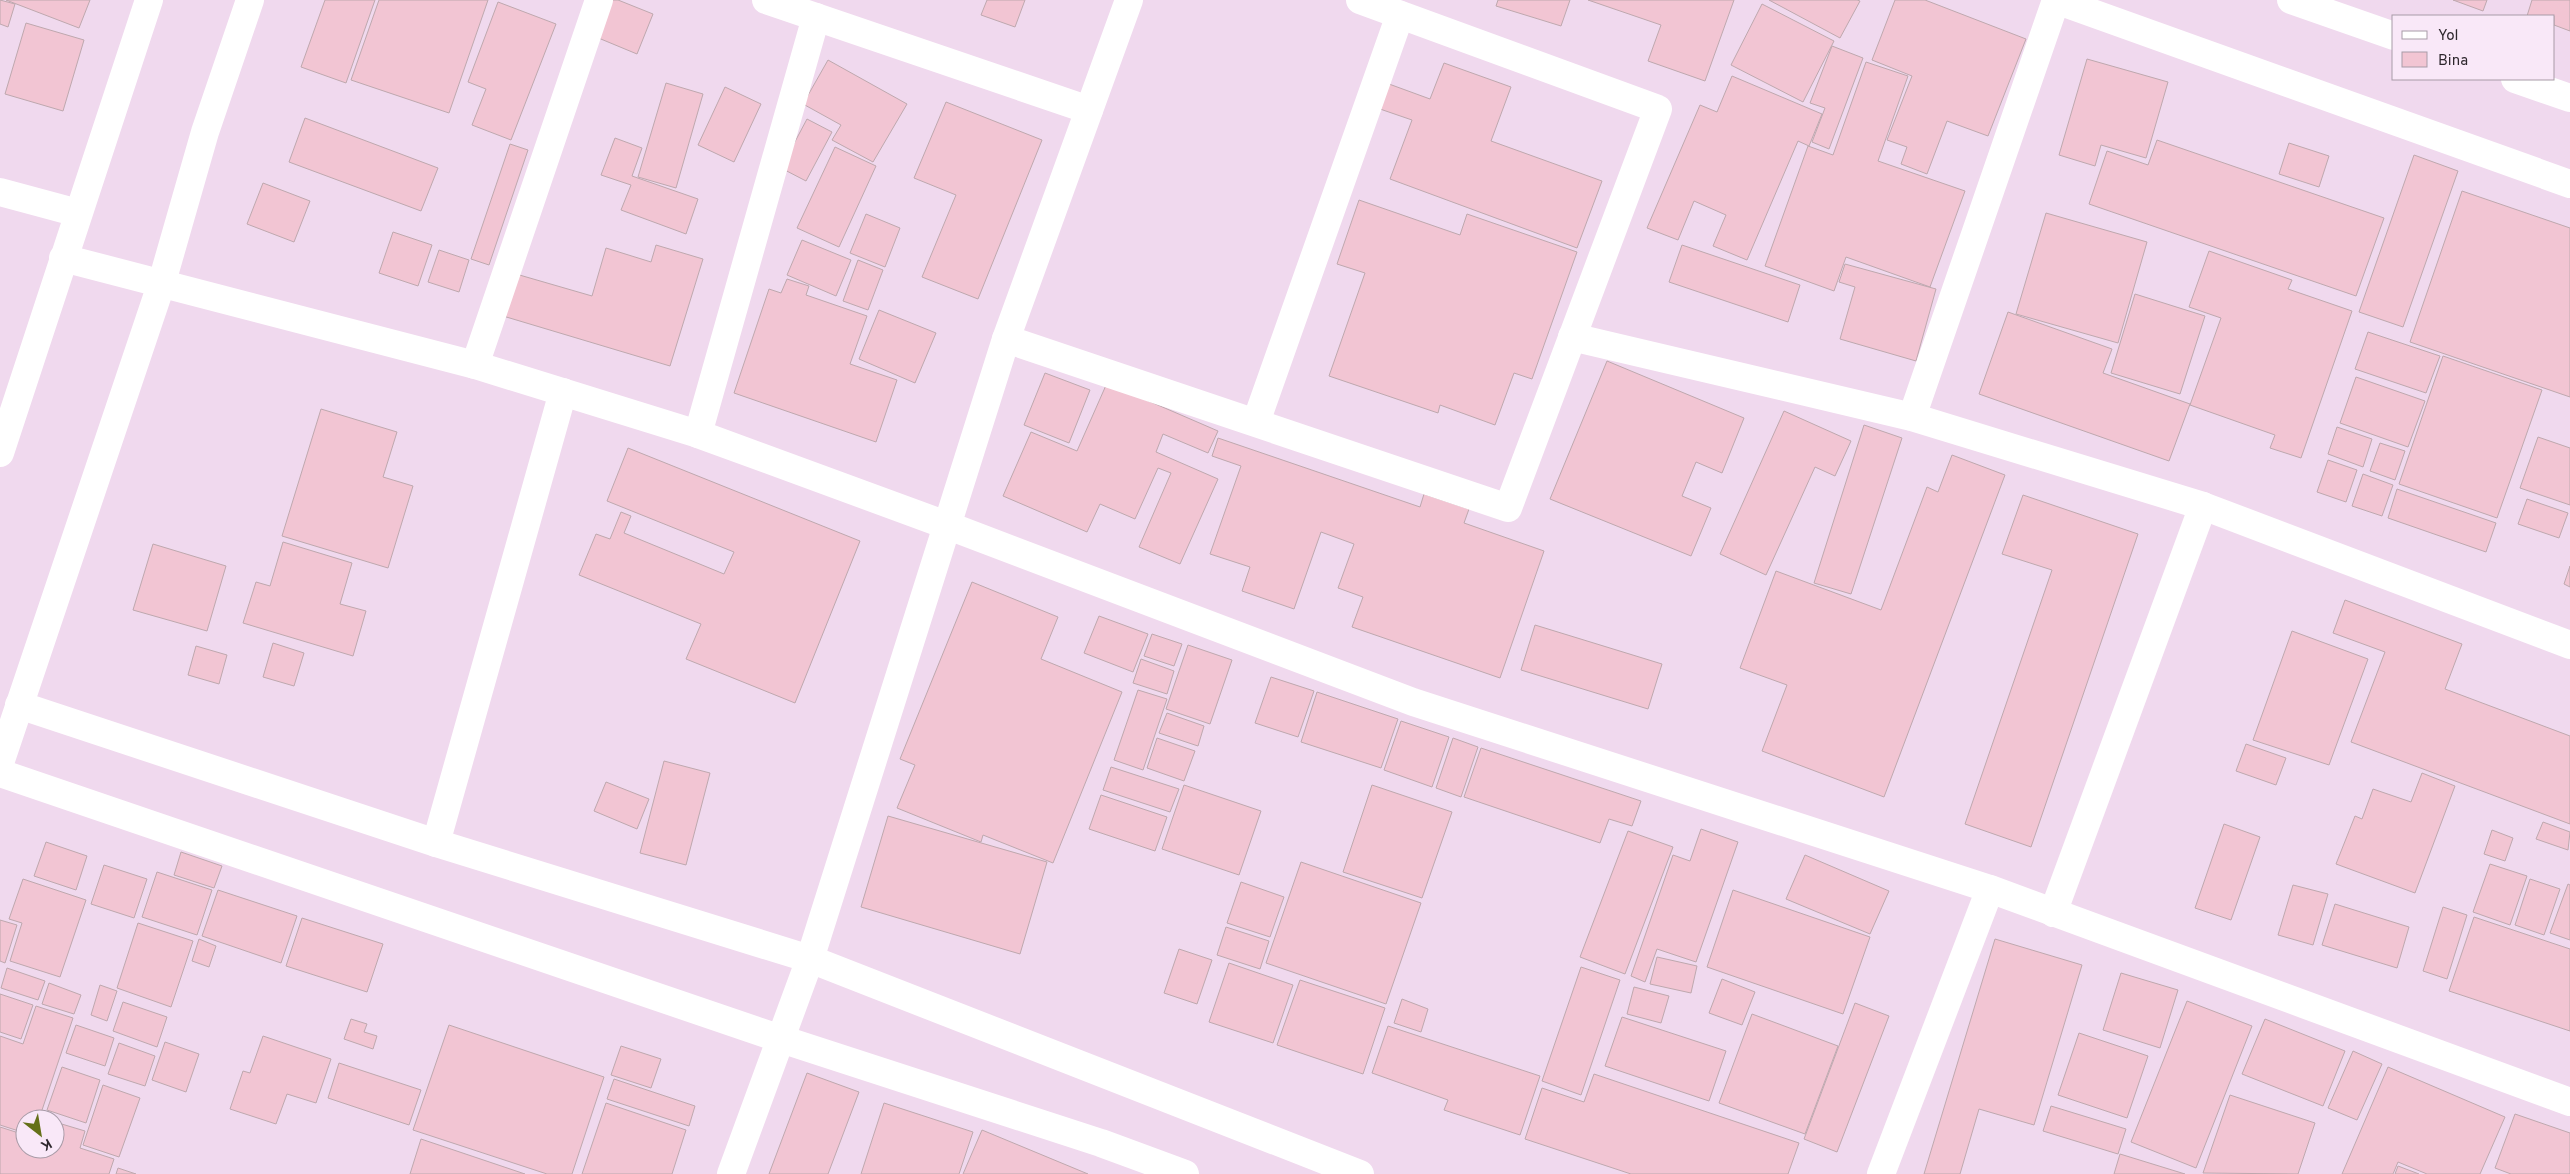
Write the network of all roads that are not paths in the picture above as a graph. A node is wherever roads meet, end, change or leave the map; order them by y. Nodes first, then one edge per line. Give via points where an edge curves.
1 (149, 0) edge
2 (250, 0) edge
3 (599, 0) edge
4 (766, 0) edge
5 (1129, 0) edge
6 (1360, 0) edge
7 (2056, 0) edge
8 (2291, 0) edge
9 (1400, 15) junction
10 (816, 17) junction
11 (2392, 35) edge
12 (2518, 80) edge
13 (2570, 98) edge
14 (1089, 110) junction
15 (2570, 184) edge
16 (0, 192) edge
17 (78, 213) junction
18 (63, 258) junction
19 (162, 282) junction
20 (1572, 337) junction
21 (1006, 339) junction
22 (475, 365) junction
23 (563, 392) junction
24 (1912, 417) junction
25 (1256, 422) junction
26 (698, 434) junction
27 (0, 453) edge
28 (2203, 506) junction
29 (948, 526) junction
30 (2570, 645) edge
31 (9, 702) edge
32 (0, 763) edge
33 (0, 773) edge
34 (436, 843) junction
35 (1990, 889) junction
36 (2053, 913) junction
37 (810, 959) junction
38 (781, 1038) junction
39 (2570, 1102) edge
40 (731, 1174) edge
41 (1185, 1174) edge
42 (1360, 1174) edge
43 (1881, 1174) edge

1 - 17 street
2 - 19 street via 205,132
3 - 22 street
4 - 10 street
5 - 14 street
6 - 9 street
7 - 15 street
7 - 24 street
8 - 11 street
9 - 20 street via 1658,108
9 - 25 street
10 - 14 street
10 - 26 street
12 - 13 street
14 - 21 street
16 - 17 street
17 - 18 street
18 - 19 street
18 - 27 street
19 - 22 street
19 - 31 street
20 - 24 street
20 - 25 street via 1508,508
21 - 25 street
21 - 29 street
22 - 23 street
23 - 26 street
23 - 34 street
24 - 28 street
26 - 29 street
28 - 30 street
28 - 36 street
29 - 35 street via 1413,702
29 - 37 street
31 - 32 street
31 - 34 street
33 - 38 street
34 - 37 street
35 - 36 street
35 - 43 street
36 - 39 street
37 - 38 street
37 - 42 street
38 - 40 street
38 - 41 street via 1101,1143

